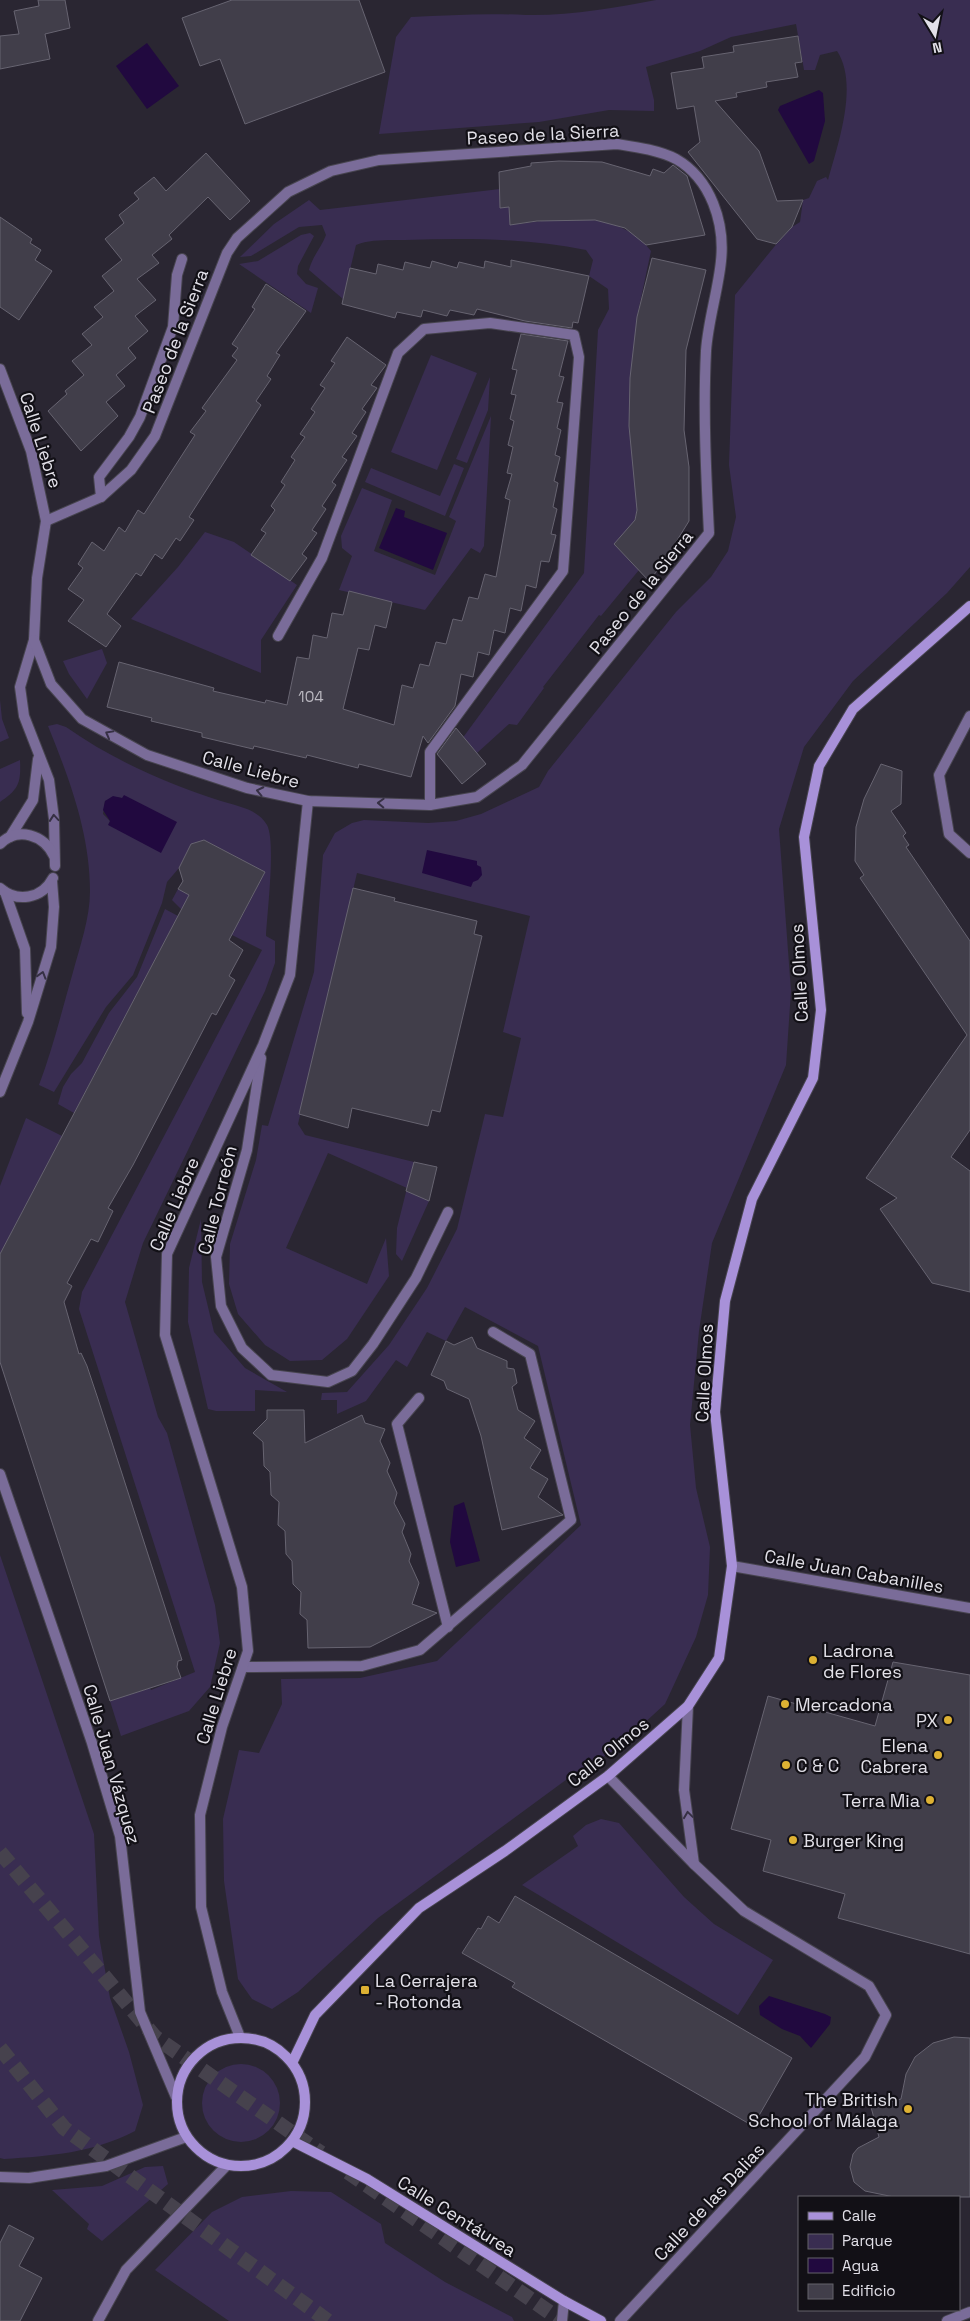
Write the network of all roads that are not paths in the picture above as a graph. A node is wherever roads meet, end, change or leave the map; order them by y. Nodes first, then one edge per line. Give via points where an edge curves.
1 (182, 259) dead end
2 (0, 369) edge
3 (101, 497) junction
4 (46, 521) junction
5 (970, 606) edge
6 (278, 636) dead end
7 (34, 640) junction
8 (970, 716) edge
9 (39, 756) junction
10 (308, 801) junction
11 (430, 805) junction
12 (10, 837) junction
13 (0, 844) edge
14 (970, 852) edge
15 (55, 866) junction
16 (52, 881) junction
17 (3, 890) edge
18 (28, 1022) junction
19 (263, 1045) junction
20 (0, 1092) edge
21 (448, 1212) dead end
22 (493, 1332) dead end
23 (419, 1398) dead end
24 (0, 1474) edge
25 (732, 1566) junction
26 (970, 1608) edge
27 (448, 1626) junction
28 (243, 1667) junction
29 (688, 1706) junction
30 (608, 1776) junction
31 (694, 1864) junction
32 (240, 2037) junction
33 (293, 2061) junction
34 (176, 2097) junction
35 (186, 2137) junction
36 (294, 2142) junction
37 (226, 2166) junction
38 (0, 2177) edge
39 (564, 2301) junction
40 (970, 2312) edge
41 (98, 2321) edge
42 (562, 2321) edge
43 (600, 2321) edge
44 (620, 2321) edge
45 (947, 2321) edge

1 - 3 street via 177,274 173,327 140,417 99,477
2 - 4 street, Calle Liebre via 31,451
3 - 4 street, Paseo de la Sierra
3 - 11 street, Paseo de la Sierra via 131,470 155,436 227,253 237,238 288,192 331,171 379,160 617,144 646,149 676,160 698,177 712,200 721,230 721,260 707,340 703,411 709,533 522,765 477,796
4 - 7 street, Calle Liebre via 37,578
5 - 25 street, Calle Olmos via 853,710 819,766 804,837 821,1010 813,1078 752,1199 725,1301 715,1412
6 - 11 street via 322,558 402,348 424,329 490,323 574,335 579,356 563,571 430,752
7 - 9 street, Calle Liebre via 20,687 24,716
10 -> 7 street, Calle Liebre via 247,788 147,755 82,719 51,684
8 - 14 street via 939,775 949,834
9 - 12 street, Calle Liebre via 33,800
15 -> 9 street, Calle Liebre via 50,790
11 -> 10 street, Paseo de la Sierra
10 - 19 street, Calle Liebre via 290,975
12 - 13 street
12 - 15 street via 21,834 41,839 51,851
15 - 16 street, Calle Liebre
16 - 17 street via 36,895 15,897
18 -> 16 street via 51,946
17 - 18 street via 25,949
18 - 20 street
19 - 21 street, Calle Torreón via 247,1150 216,1257 221,1306 242,1348 271,1375 328,1382 352,1371 416,1278
19 - 28 street, Calle Liebre via 167,1254 165,1335 242,1587 248,1651
22 - 27 street via 530,1354 571,1520
23 - 27 street via 397,1424
24 - 34 street, Calle Juan Vázquez via 92,1743 120,1836 140,2012
25 - 26 street, Calle Juan Cabanilles
25 - 29 street, Calle Olmos via 719,1658
27 - 28 street via 420,1650 362,1666
28 - 32 street, Calle Liebre via 222,1726 200,1815 201,1907 222,1992
29 - 30 street, Calle Olmos
31 -> 29 street via 684,1790
30 - 31 street, Calle de las Dalias
30 - 33 street, Calle Olmos via 505,1851 419,1908 316,2015
31 - 44 street, Calle de las Dalias via 744,1912 869,1986 886,2015 865,2057
32 - 33 street via 269,2043
32 - 34 street via 210,2046 187,2068
33 - 36 street via 307,2102
34 - 35 street via 178,2118
35 - 37 street via 203,2156
35 - 38 street via 106,2166 29,2178
36 - 37 street via 264,2164
36 - 39 street, Calle Centáurea via 366,2179
37 - 41 street via 126,2270
39 - 42 street
39 - 43 street, Calle Centáurea
40 - 45 street

